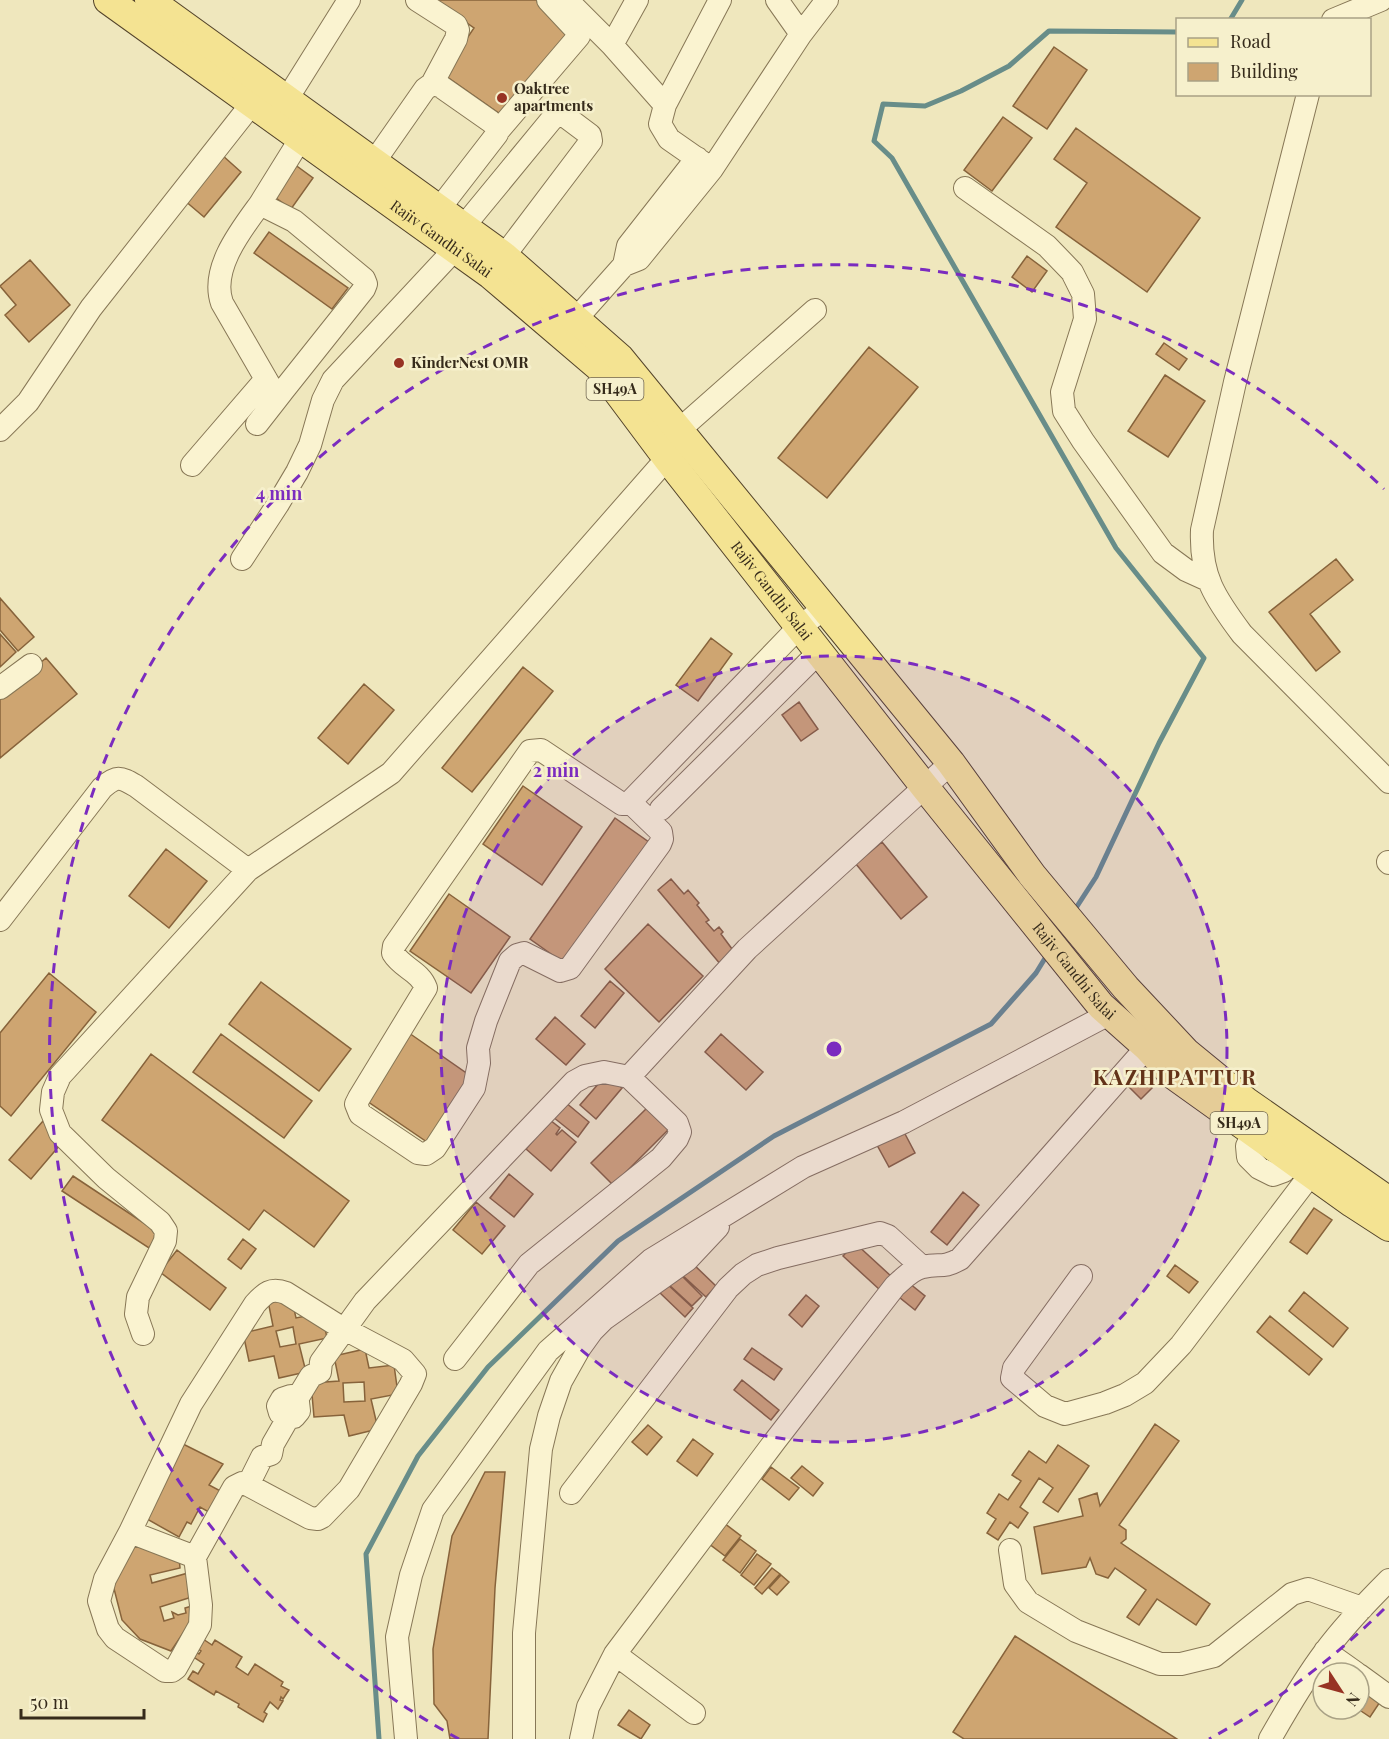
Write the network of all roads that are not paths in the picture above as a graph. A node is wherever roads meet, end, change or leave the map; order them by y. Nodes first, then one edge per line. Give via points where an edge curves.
1 (108, 0) edge
2 (149, 0) edge
3 (349, 0) edge
4 (417, 0) edge
5 (548, 0) edge
6 (566, 0) edge
7 (637, 0) edge
8 (720, 0) edge
9 (777, 0) edge
10 (827, 0) edge
11 (1333, 0) edge
12 (1381, 0) edge
13 (1328, 18) edge
14 (1338, 18) edge
15 (801, 34) junction
16 (612, 45) junction
17 (432, 84) junction
18 (268, 96) junction
19 (1307, 96) edge
20 (665, 105) junction
21 (498, 131) junction
22 (301, 138) junction
23 (374, 162) junction
24 (704, 164) junction
25 (965, 188) dead end
26 (260, 204) junction
27 (439, 209) junction
28 (459, 238) junction
29 (504, 256) junction
30 (815, 310) dead end
31 (576, 319) junction
32 (274, 386) junction
33 (258, 424) dead end
34 (0, 430) edge
35 (677, 443) junction
36 (192, 465) dead end
37 (242, 559) dead end
38 (1208, 580) junction
39 (824, 609) junction
40 (799, 627) junction
41 (819, 652) junction
42 (31, 665) dead end
43 (0, 688) edge
44 (951, 763) junction
45 (1389, 782) edge
46 (924, 786) junction
47 (630, 802) junction
48 (661, 809) dead end
49 (248, 870) junction
50 (1022, 884) junction
51 (0, 920) edge
52 (1105, 1010) junction
53 (1147, 1047) junction
54 (629, 1077) junction
55 (1302, 1167) junction
56 (1385, 1207) edge
57 (734, 1210) junction
58 (922, 1267) junction
59 (1081, 1276) dead end
60 (341, 1327) junction
61 (143, 1334) dead end
62 (455, 1359) dead end
63 (242, 1485) junction
64 (571, 1493) dead end
65 (130, 1532) junction
66 (1010, 1550) dead end
67 (195, 1557) junction
68 (1389, 1580) edge
69 (1362, 1608) junction
70 (1325, 1651) junction
71 (615, 1654) junction
72 (1339, 1661) edge
73 (1371, 1684) edge
74 (1389, 1697) edge
75 (694, 1713) dead end
76 (406, 1739) edge
77 (524, 1739) edge
78 (581, 1739) edge
79 (1270, 1739) edge

1 - 18 main road, Rajiv Gandhi Salai / SH49A
2 - 18 main road, Rajiv Gandhi Salai / SH49A
3 - 18 street
4 - 17 street via 458,30
5 - 21 street via 579,36
6 - 16 street
7 - 16 street
8 - 20 street
9 - 15 street
10 - 15 street
11 - 13 street
12 - 14 street
15 - 24 street
16 - 20 street
17 - 21 street via 440,86
17 - 23 street
18 - 22 main road, Rajiv Gandhi Salai / SH49A
18 - 23 main road, Rajiv Gandhi Salai / SH49A
18 - 34 street via 91,308 28,402
19 - 38 street via 1234,382 1202,530
20 - 24 street via 660,124 669,139
21 - 27 street
22 - 26 street
22 - 28 main road, Rajiv Gandhi Salai / SH49A
23 - 27 main road, Rajiv Gandhi Salai / SH49A
24 - 31 street via 639,259 624,265
25 - 38 street via 1047,246 1072,272 1083,294 1085,319 1062,392 1064,411 1163,553
26 - 32 street via 228,254 218,283 222,303
26 - 32 street via 294,221 366,284
27 - 28 main road, Rajiv Gandhi Salai / SH49A
28 - 29 main road, Rajiv Gandhi Salai / SH49A
28 - 29 street via 552,119 566,117 590,135 590,142
28 - 35 main road, Rajiv Gandhi Salai / SH49A via 491,275 599,367
28 - 37 street via 333,380 297,472
29 - 31 main road, Rajiv Gandhi Salai / SH49A
30 - 35 street
31 - 35 main road, Rajiv Gandhi Salai / SH49A via 620,357
32 - 33 street
32 - 36 street
35 - 39 main road, Rajiv Gandhi Salai / SH49A
35 - 40 main road, Rajiv Gandhi Salai / SH49A
35 - 49 street via 391,773
38 - 45 street via 1242,634
39 - 40 street
39 - 44 main road, Rajiv Gandhi Salai / SH49A
40 - 41 main road, Rajiv Gandhi Salai / SH49A
40 - 47 street
41 - 46 main road, Rajiv Gandhi Salai / SH49A
41 - 48 street
42 - 43 street
44 - 46 street
44 - 50 main road, Rajiv Gandhi Salai / SH49A
46 - 50 main road, Rajiv Gandhi Salai / SH49A
46 - 54 street via 747,949
47 - 47 street via 622,804 541,750 530,751 394,946 396,959 418,975 426,988 359,1098 356,1104 360,1114 418,1153 426,1154 435,1148 474,1088 478,1048 510,961 524,953 560,971 570,968 660,844 661,832
49 - 51 street via 136,786 122,778 112,780
49 - 61 street via 60,1076 53,1092 51,1110 60,1133 166,1231 138,1297 136,1314
50 - 52 main road, Rajiv Gandhi Salai / SH49A
50 - 56 main road, Rajiv Gandhi Salai / SH49A via 1186,1052
52 - 53 main road, Rajiv Gandhi Salai / SH49A
52 - 57 street via 904,1122 803,1167
53 - 55 main road, Rajiv Gandhi Salai / SH49A via 1172,1074
53 - 58 street via 960,1259 948,1266
54 - 60 street via 604,1072 574,1082
54 - 62 street via 677,1123 677,1139 661,1158 529,1264
55 - 56 main road, Rajiv Gandhi Salai / SH49A
55 - 59 street via 1181,1346 1144,1383 1125,1395 1065,1414 1045,1407 1012,1377 1014,1368
57 - 76 street via 651,1260 549,1351 433,1510 411,1575 397,1637
57 - 77 street via 687,1260 604,1319 579,1349 561,1381 541,1449 524,1632
58 - 64 street via 880,1233 778,1258 743,1274 728,1288
58 - 71 street via 895,1286
60 - 63 street via 312,1366
60 - 63 street via 403,1360 415,1374 349,1490 318,1519
60 - 65 street via 286,1293 265,1293 191,1404
63 - 67 street
65 - 67 street
65 - 67 street via 105,1579 99,1601 115,1638 165,1671 176,1668 200,1625
66 - 69 street via 1015,1584 1029,1602 1076,1631 1160,1664 1181,1664 1214,1656 1292,1594 1308,1589
68 - 69 street
69 - 70 street
70 - 72 street
70 - 79 street
71 - 75 street
71 - 78 street via 588,1707
73 - 74 street

